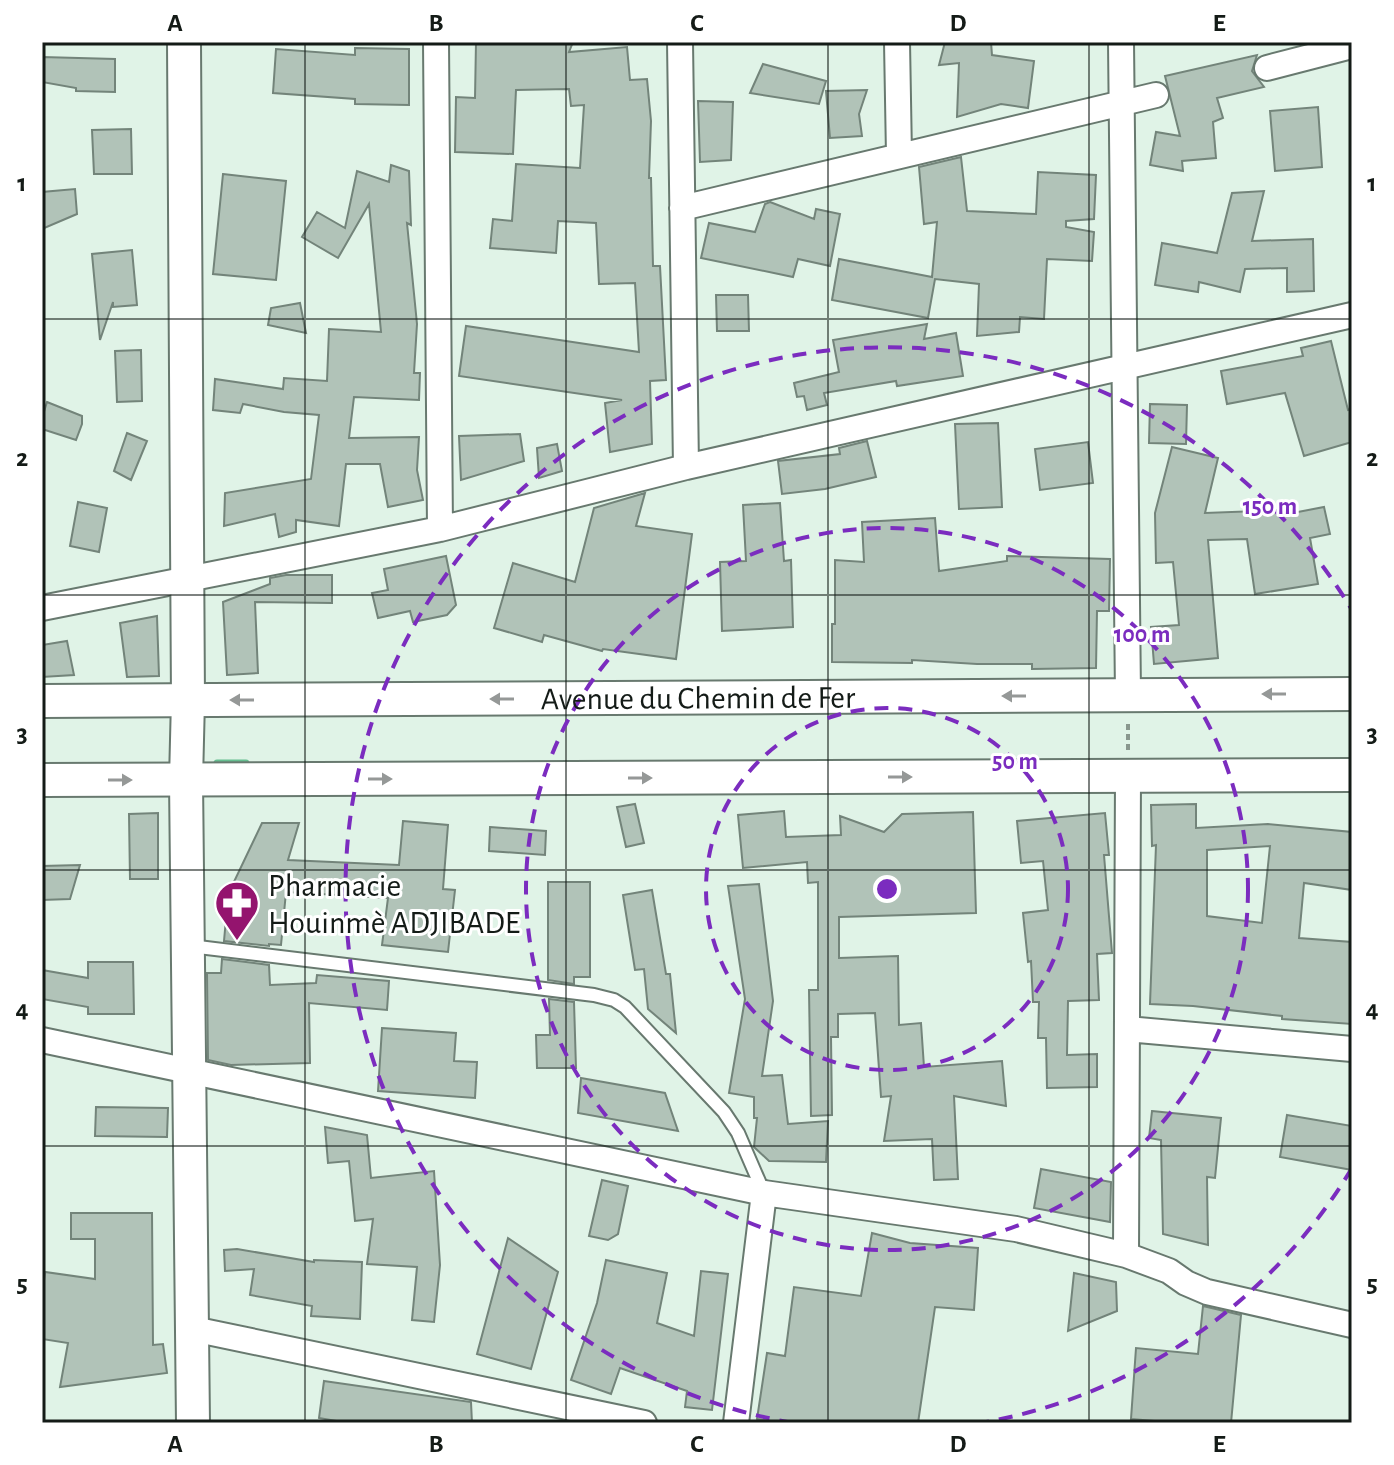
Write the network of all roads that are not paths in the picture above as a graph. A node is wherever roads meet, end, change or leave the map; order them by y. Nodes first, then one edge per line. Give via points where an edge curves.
1 (184, 42) edge
2 (436, 42) edge
3 (680, 42) edge
4 (897, 42) edge
5 (1121, 42) edge
6 (1352, 46) edge
7 (1267, 68) dead end
8 (1156, 95) dead end
9 (1123, 102) junction
10 (899, 156) junction
11 (682, 208) junction
12 (1352, 315) edge
13 (1127, 366) junction
14 (686, 467) junction
15 (440, 529) junction
16 (186, 580) junction
17 (42, 608) edge
18 (1352, 694) edge
19 (1128, 695) junction
20 (188, 700) junction
21 (42, 701) edge
22 (1352, 775) edge
23 (1128, 776) junction
24 (42, 780) edge
25 (186, 780) junction
26 (190, 946) junction
27 (1127, 1029) junction
28 (42, 1040) edge
29 (1352, 1049) edge
30 (191, 1071) junction
31 (764, 1193) junction
32 (1126, 1255) junction
33 (1352, 1325) edge
34 (193, 1329) junction
35 (193, 1423) edge
36 (644, 1423) edge
37 (736, 1423) edge

1 - 16 main road
2 - 15 street
3 - 11 street
4 - 10 street
5 - 9 street
6 - 7 street
8 - 9 street
9 - 10 street
9 - 13 street
10 - 11 street
11 - 14 street
12 - 13 street
13 - 14 street
13 - 19 street
14 - 15 street
15 - 16 street
16 - 17 street
16 - 20 main road
18 -> 19 main road, Avenue du Chemin de Fer
19 -> 20 main road, Avenue du Chemin de Fer
20 - 21 main road, Avenue du Chemin de Fer
20 - 25 main road
22 - 23 main road
25 -> 23 main road
23 - 27 street
24 -> 25 main road
25 - 26 main road
26 - 30 main road
26 - 31 lane via 614,1000 724,1112
27 - 29 street
27 - 32 street
28 - 30 street
30 - 31 street
30 - 34 main road
31 - 32 street via 1016,1229
31 - 37 street
32 - 33 street via 1207,1292
34 - 35 main road
34 - 36 street

